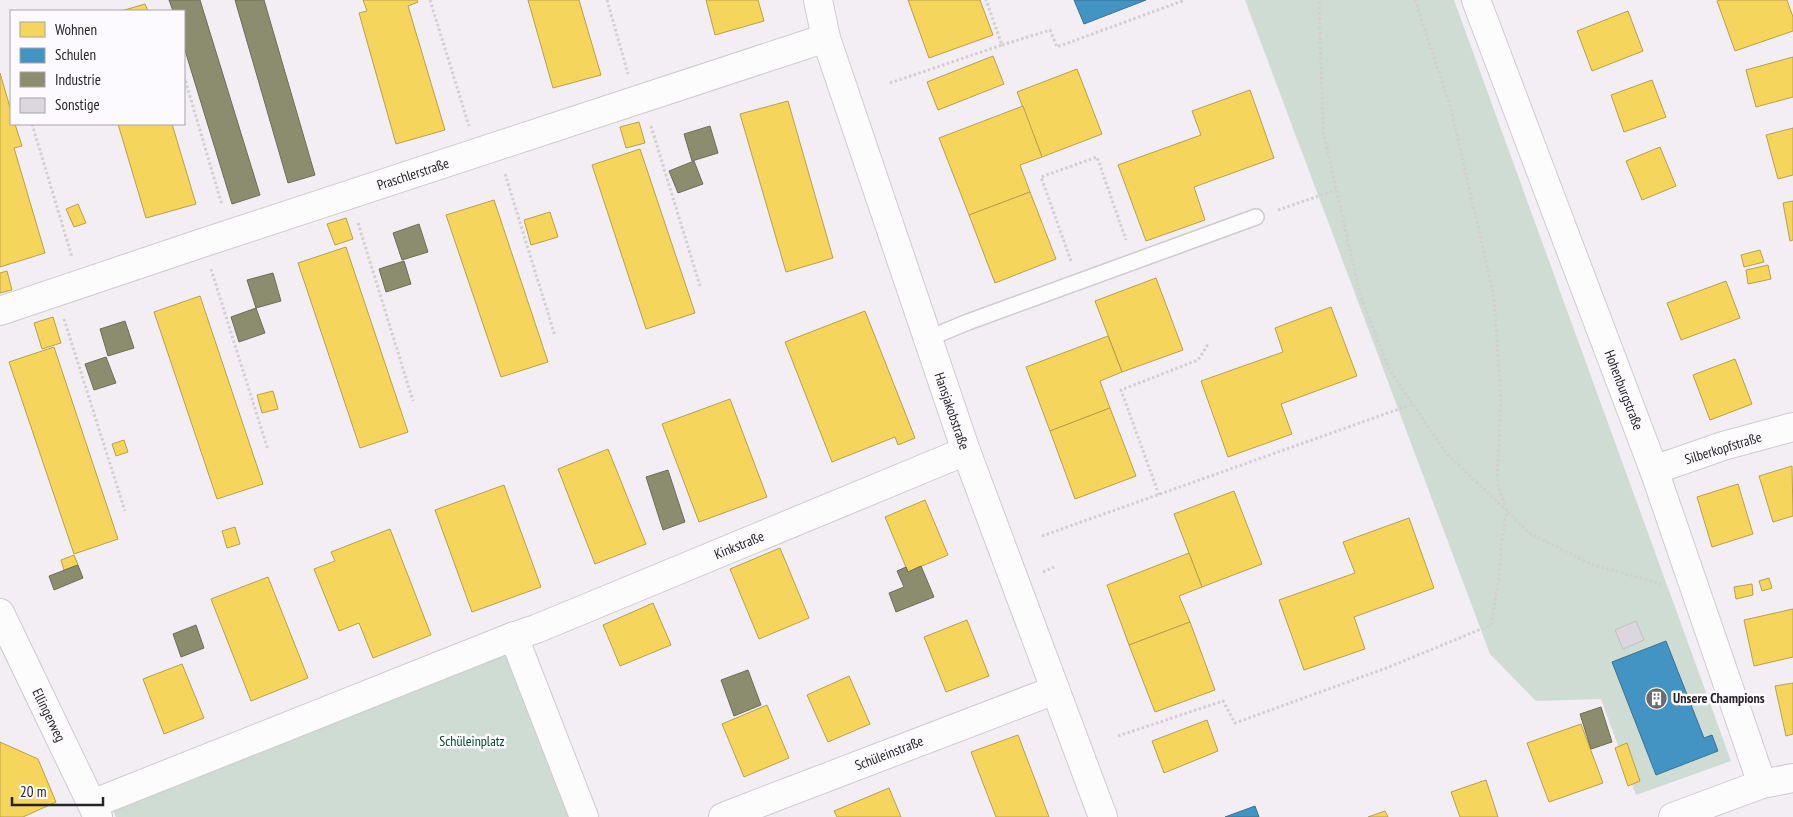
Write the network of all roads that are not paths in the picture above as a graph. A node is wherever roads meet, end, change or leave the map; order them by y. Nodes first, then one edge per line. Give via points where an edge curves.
1 (818, 0) edge
2 (1476, 0) edge
3 (826, 38) junction
4 (1256, 217) road end
5 (0, 311) edge
6 (927, 339) junction
7 (1793, 427) edge
8 (966, 452) junction
9 (1654, 470) junction
10 (0, 613) edge
11 (512, 637) junction
12 (1055, 690) junction
13 (1793, 778) edge
14 (1762, 784) junction
15 (95, 811) edge
16 (584, 817) edge
17 (723, 817) edge
18 (1103, 817) edge
19 (1673, 817) edge

1 - 3 street, Hansjakobstraße
2 - 9 street, Hohenburgstraße
3 - 5 street, Praschlerstraße
3 - 6 street, Hansjakobstraße
4 - 6 lane
6 - 8 street, Hansjakobstraße
7 - 9 street, Silberkopfstraße via 1723,446
8 - 11 street, Kinkstraße
8 - 12 street, Hansjakobstraße
9 - 14 street, Hohenburgstraße
10 - 15 street, Ellingerweg
11 - 15 street
11 - 16 street
12 - 17 street, Schüleinstraße
12 - 18 street, Hansjakobstraße
13 - 14 street
14 - 19 street

